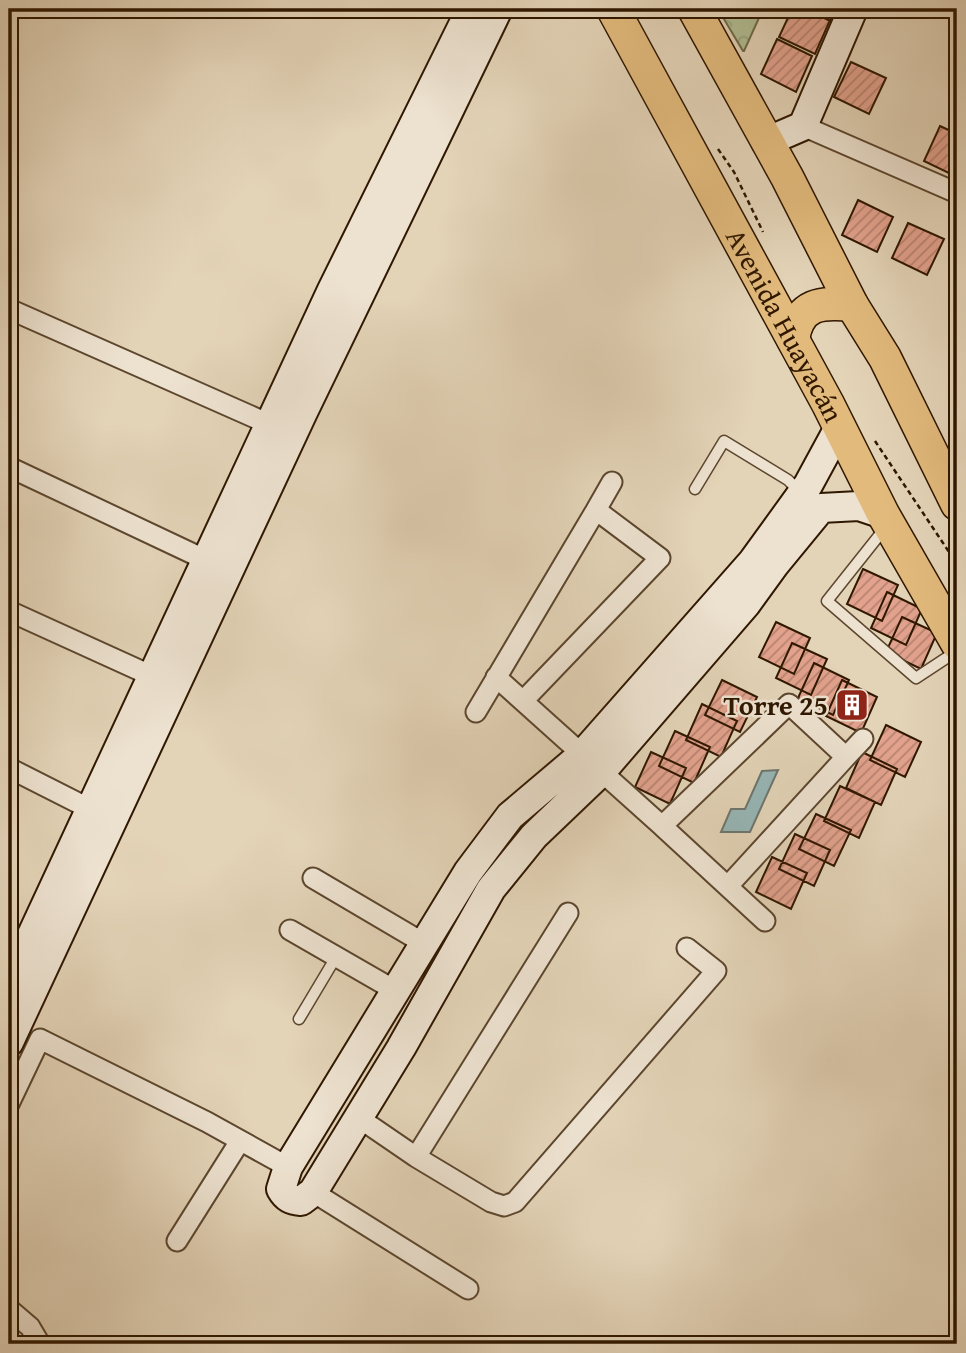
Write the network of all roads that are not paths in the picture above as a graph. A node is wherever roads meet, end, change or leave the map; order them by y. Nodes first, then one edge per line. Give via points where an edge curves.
1 (471, 9) edge
2 (498, 9) edge
3 (614, 9) edge
4 (694, 9) edge
5 (853, 9) edge
6 (803, 126) junction
7 (766, 142) junction
8 (957, 193) edge
9 (852, 304) junction
10 (9, 309) edge
11 (793, 339) junction
12 (270, 424) junction
13 (839, 426) junction
14 (9, 467) edge
15 (612, 482) dead end
16 (695, 489) dead end
17 (811, 501) junction
18 (957, 504) edge
19 (596, 510) junction
20 (242, 513) junction
21 (886, 518) junction
22 (206, 560) junction
23 (9, 611) edge
24 (957, 643) edge
25 (957, 651) edge
26 (152, 676) junction
27 (496, 677) junction
28 (523, 701) junction
29 (475, 712) dead end
30 (863, 739) dead end
31 (846, 757) junction
32 (592, 764) junction
33 (9, 768) edge
34 (90, 808) junction
35 (662, 826) junction
36 (313, 877) dead end
37 (728, 886) junction
38 (568, 913) dead end
39 (765, 921) dead end
40 (290, 930) dead end
41 (425, 944) junction
42 (687, 948) dead end
43 (337, 957) junction
44 (453, 961) junction
45 (402, 981) junction
46 (9, 984) edge
47 (437, 987) junction
48 (299, 1019) dead end
49 (9, 1042) edge
50 (9, 1104) edge
51 (359, 1118) junction
52 (240, 1141) junction
53 (415, 1157) junction
54 (288, 1167) junction
55 (313, 1192) junction
56 (177, 1241) dead end
57 (468, 1289) dead end
58 (9, 1309) edge
59 (40, 1344) edge

1 - 12 main road
2 - 20 main road
3 - 11 main road, Avenida Huayacán
4 - 7 main road
5 - 6 main road
6 - 7 main road
6 - 8 street
7 - 9 main road
9 - 11 main road via 811,308 800,318
9 - 18 main road via 886,358
10 - 12 street
11 - 13 main road, Avenida Huayacán
12 - 20 main road
13 - 17 main road
13 - 21 main road, Avenida Huayacán
14 - 22 street
15 - 19 street
16 - 17 lane via 724,441 788,480
17 - 21 main road via 859,506
17 - 32 main road via 753,561 737,597
19 - 27 street
19 - 28 street via 660,558
20 - 22 main road
20 - 49 main road
21 - 24 main road, Avenida Huayacán
21 - 25 lane via 827,601 916,678
22 - 26 main road
23 - 26 street
26 - 34 main road
27 - 28 street
27 - 29 street
28 - 32 street
30 - 31 street
31 - 35 street via 789,704
31 - 37 street
32 - 35 street
32 - 41 main road via 510,816 468,872
32 - 44 main road via 491,889
33 - 34 street
34 - 46 main road
35 - 37 street
36 - 41 street
37 - 39 street
38 - 53 street
40 - 43 street
41 - 44 main road
41 - 45 main road
42 - 53 street via 716,971 516,1202 504,1206 491,1202
43 - 45 street
43 - 48 lane
44 - 47 main road
45 - 47 main road
45 - 54 main road
47 - 51 main road
50 - 52 street via 40,1039
51 - 53 street
51 - 55 main road
52 - 54 street
52 - 56 street
54 - 55 main road via 281,1189 285,1196 301,1201
55 - 57 street
58 - 59 street via 30,1327

